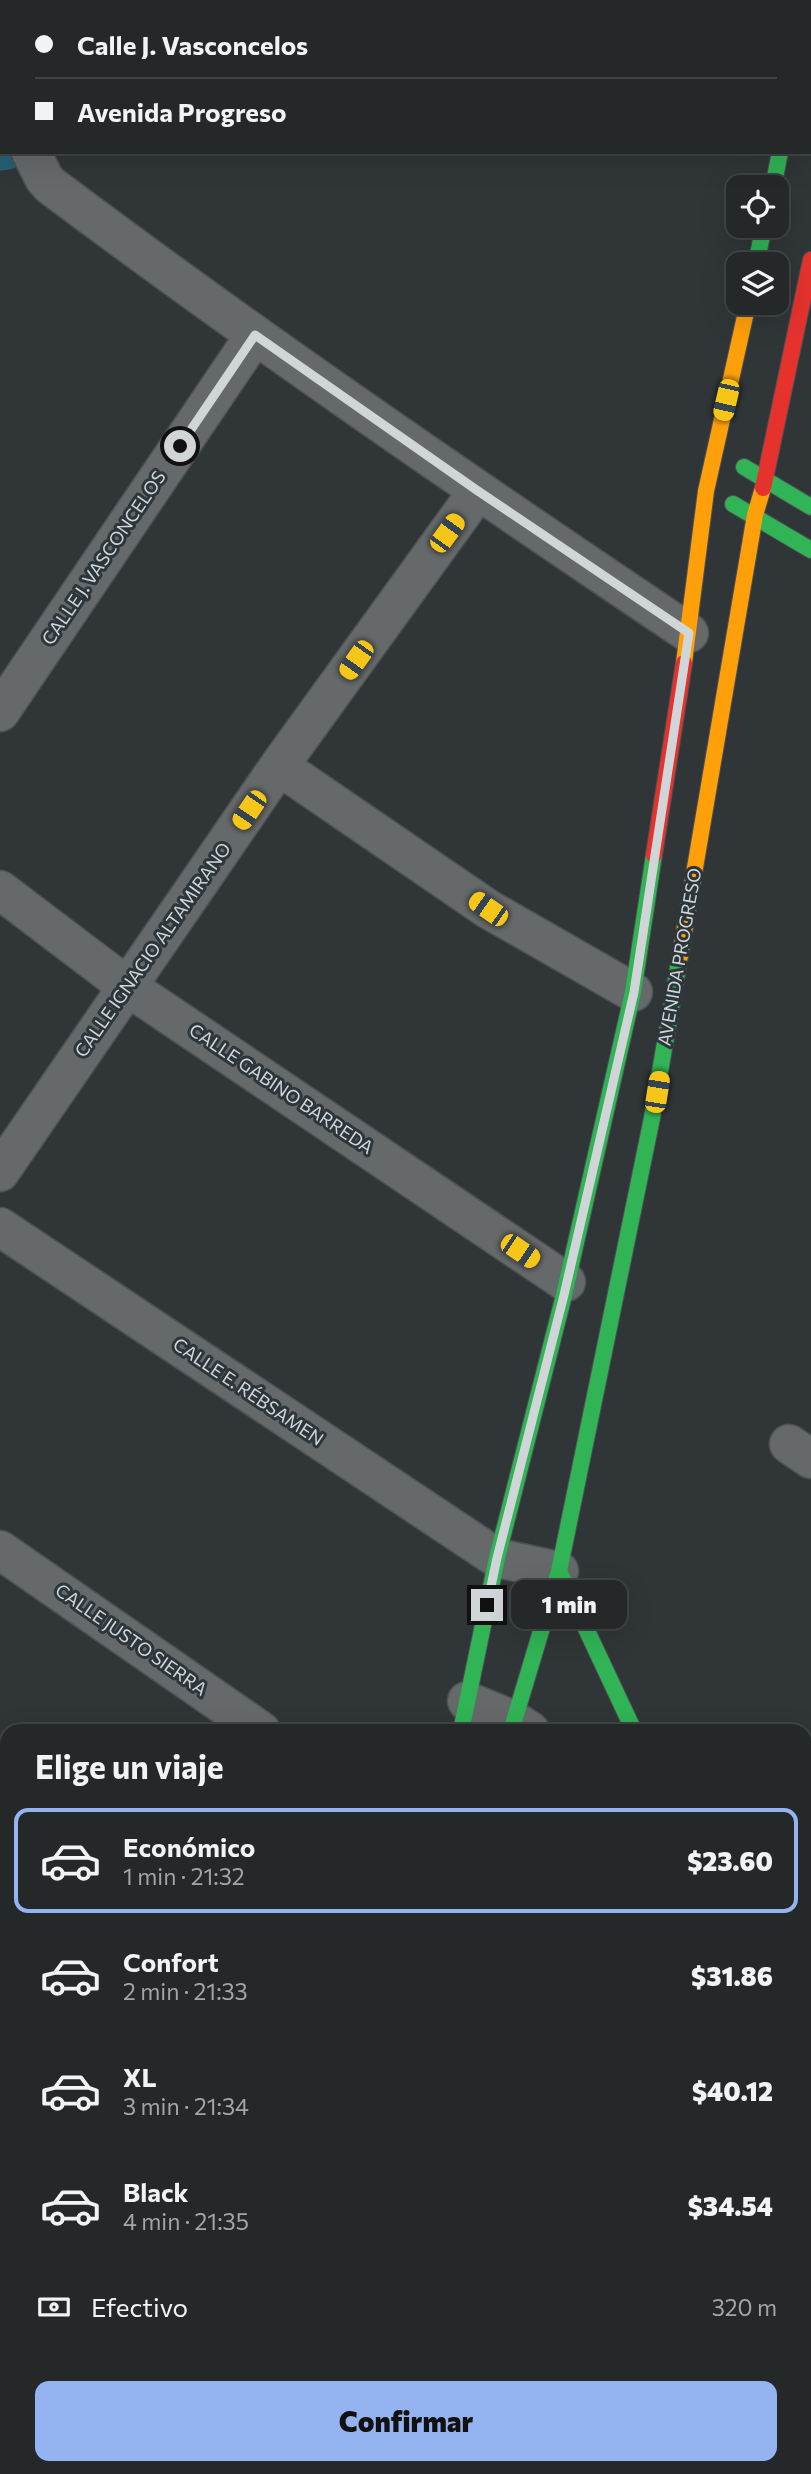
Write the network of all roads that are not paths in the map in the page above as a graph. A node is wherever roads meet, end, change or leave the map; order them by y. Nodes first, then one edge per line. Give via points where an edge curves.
1 (780, 154) edge
2 (36, 162) edge
3 (775, 175) edge
4 (811, 260) edge
5 (745, 315) edge
6 (255, 335) junction
7 (716, 449) junction
8 (765, 480) junction
9 (478, 491) junction
10 (706, 491) junction
11 (811, 507) edge
12 (755, 515) junction
13 (811, 550) edge
14 (689, 633) junction
15 (0, 712) edge
16 (279, 766) junction
17 (0, 890) edge
18 (128, 987) junction
19 (634, 992) junction
20 (0, 1172) edge
21 (0, 1227) edge
22 (566, 1282) junction
23 (0, 1550) edge
24 (497, 1558) junction
25 (559, 1571) junction
26 (464, 1716) edge
27 (251, 1724) edge
28 (503, 1724) edge
29 (519, 1724) edge
30 (631, 1724) edge

1 - 3 street
2 - 6 street via 50,185
4 - 8 street, AVENIDA PROGRESO
5 - 7 street
6 - 9 street
6 - 15 street, CALLE J. VASCONCELOS
7 - 8 street
7 - 10 street
8 - 11 street
8 - 12 street, AVENIDA PROGRESO
9 - 14 street
9 - 16 street, CALLE IGNACIO ALTAMIRANO
10 - 12 street
10 - 14 street
12 - 13 street
12 - 25 street, AVENIDA PROGRESO via 652,1118
14 - 19 street
16 - 18 street, CALLE IGNACIO ALTAMIRANO
16 - 19 street via 488,909
17 - 18 street, CALLE GABINO BARREDA
18 - 20 street, CALLE IGNACIO ALTAMIRANO
18 - 22 street, CALLE GABINO BARREDA
19 - 22 street
21 - 24 street, CALLE E. RÉBSAMEN
22 - 24 street
23 - 27 street, CALLE JUSTO SIERRA
24 - 25 street
24 - 26 street
25 - 29 street, AVENIDA PROGRESO
25 - 30 street
26 - 28 street

